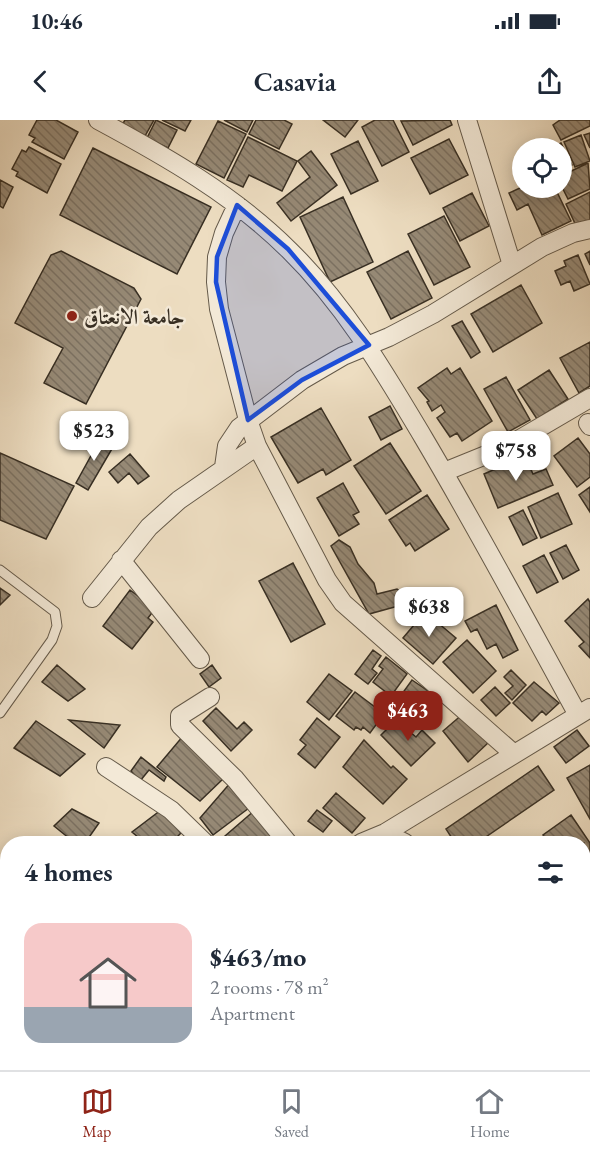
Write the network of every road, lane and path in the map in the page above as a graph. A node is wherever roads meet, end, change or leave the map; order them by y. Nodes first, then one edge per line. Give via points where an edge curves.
1 (98, 120) edge
2 (467, 120) edge
3 (237, 205) junction
4 (590, 229) edge
5 (512, 265) junction
6 (369, 345) junction
7 (590, 398) edge
8 (248, 420) junction
9 (258, 446) junction
10 (224, 467) junction
11 (444, 472) junction
12 (121, 560) junction
13 (0, 570) edge
14 (92, 598) dead end
15 (200, 659) dead end
16 (210, 697) dead end
17 (584, 711) edge
18 (0, 713) edge
19 (514, 754) junction
20 (106, 767) dead end
21 (385, 833) junction
22 (198, 836) edge
23 (282, 836) edge
24 (378, 836) edge
25 (391, 836) edge

1 - 3 street via 202,180
2 - 5 street
3 - 6 street via 288,249
3 - 8 street via 219,249 216,282 219,309
4 - 5 street via 542,247
5 - 6 street via 434,314
6 - 8 street via 323,367
6 - 11 street
7 - 11 street via 508,446
8 - 9 street
8 - 10 street via 232,437
9 - 10 street
9 - 19 street via 327,580 343,603
10 - 12 street via 149,527
11 - 17 street
12 - 14 street
12 - 15 street
13 - 18 lane via 55,612 57,626 52,640
16 - 23 street via 180,716 180,725 234,779
17 - 19 street
19 - 21 street
20 - 22 street via 171,810
21 - 24 street
21 - 25 street

